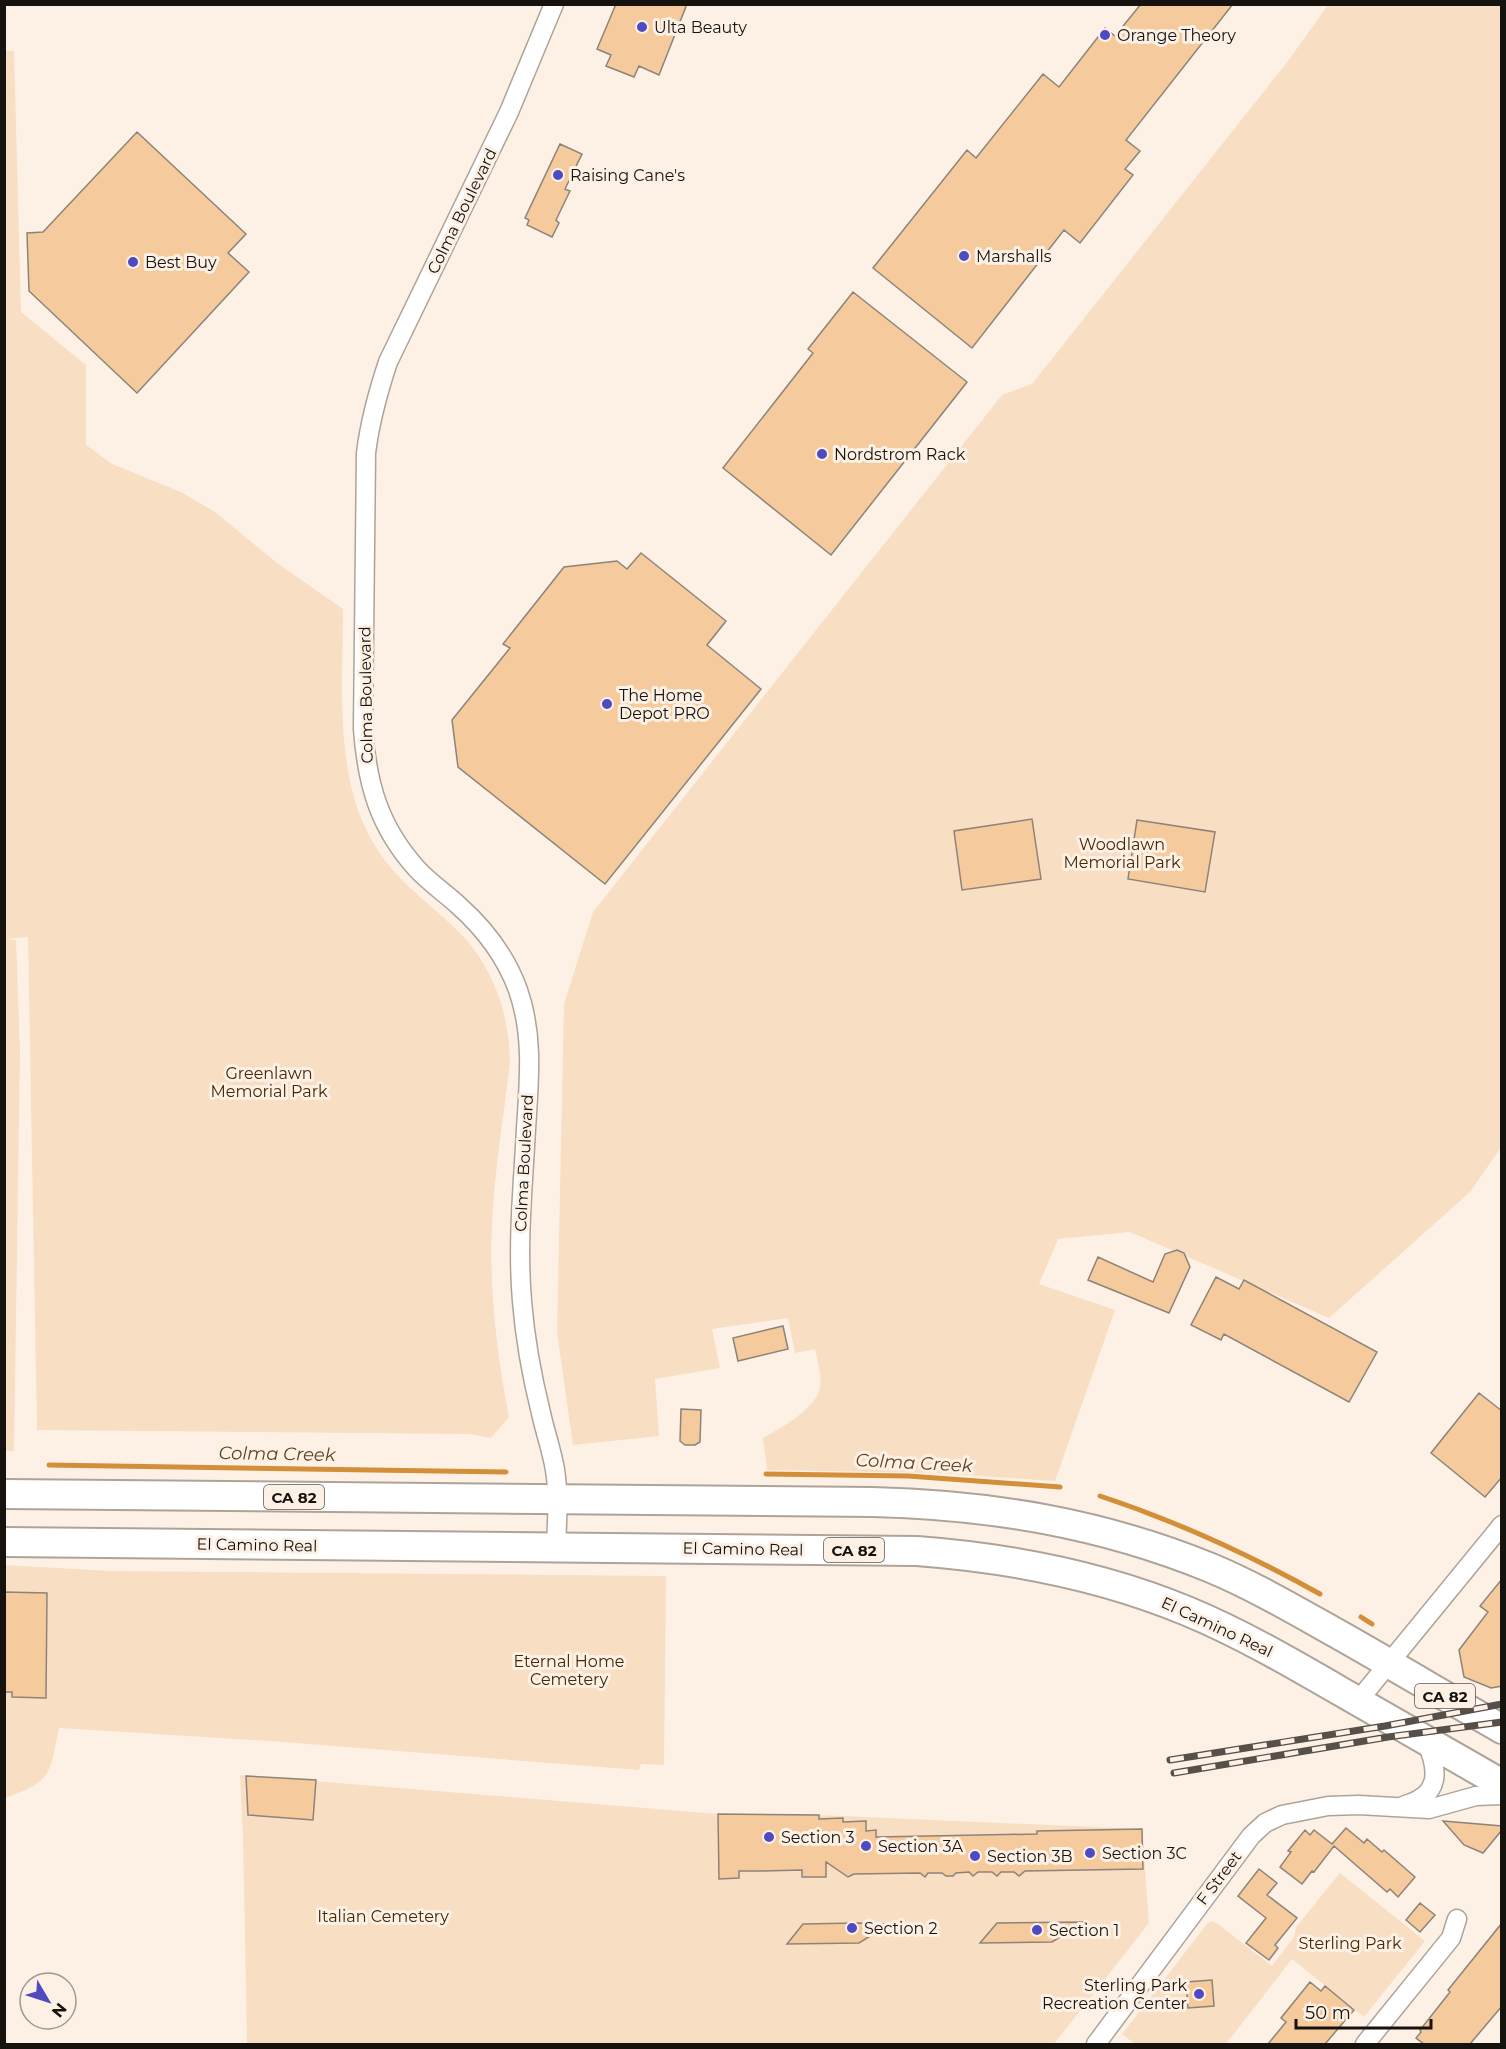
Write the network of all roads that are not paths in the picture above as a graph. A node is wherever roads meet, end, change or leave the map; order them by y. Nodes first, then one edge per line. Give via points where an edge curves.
1 (554, 4) edge
2 (4, 1494) edge
3 (557, 1499) junction
4 (1502, 1525) edge
5 (4, 1542) edge
6 (556, 1548) junction
7 (1389, 1663) junction
8 (1358, 1701) junction
9 (1502, 1729) edge
10 (1426, 1741) junction
11 (1502, 1784) edge
12 (1502, 1795) edge
13 (1398, 1808) junction
14 (1457, 1919) dead end
15 (1096, 2044) edge
16 (1365, 2044) edge

1 - 3 street, Colma Boulevard via 509,112 388,362 378,393 366,453 363,729 370,781 383,820 418,871 490,939 517,988 524,1011 529,1062 520,1229 522,1301
2 - 3 main road, CA 82
3 - 6 street, Colma Boulevard
3 - 7 main road, CA 82 via 923,1503 1040,1517 1117,1535 1209,1568 1298,1611
4 - 7 street
5 - 6 main road, El Camino Real / CA 82
6 - 8 main road, El Camino Real / CA 82 via 917,1551 1035,1565 1111,1584 1203,1617
7 - 8 street
7 - 9 main road, CA 82
8 - 10 main road, El Camino Real / CA 82
10 - 11 main road, El Camino Real / CA 82
10 - 13 street, F Street via 1435,1771 1430,1792 1418,1802
12 - 13 street, F Street via 1476,1796 1429,1809
13 - 15 street, F Street via 1328,1806 1282,1815 1265,1823 1251,1836
14 - 16 street via 1451,1938

